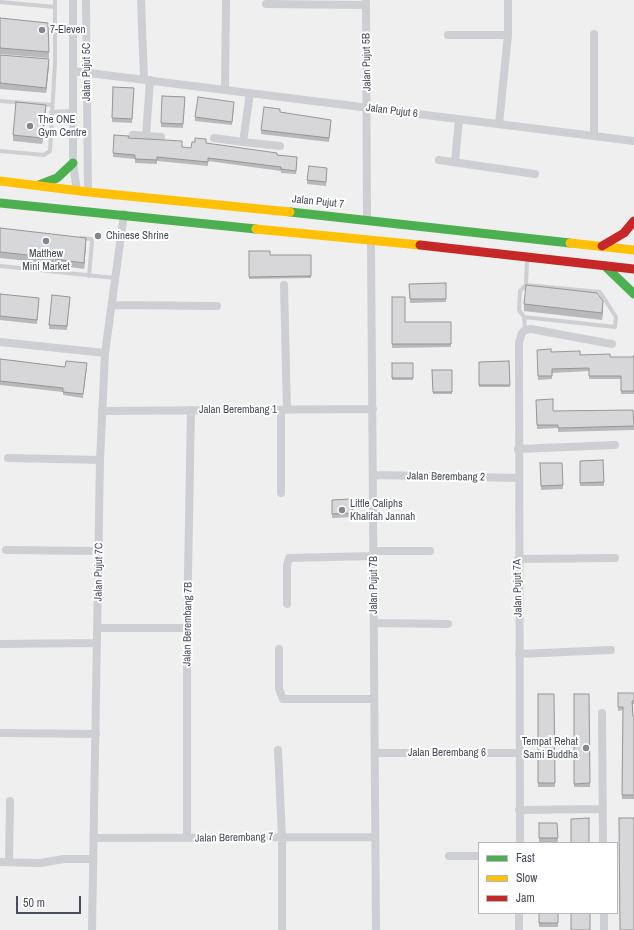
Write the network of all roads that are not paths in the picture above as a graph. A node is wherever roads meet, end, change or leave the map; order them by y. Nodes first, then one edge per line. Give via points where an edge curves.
1 (55, 0) edge
2 (72, 0) edge
3 (86, 0) edge
4 (141, 0) edge
5 (226, 0) edge
6 (508, 0) edge
7 (0, 2) edge
8 (366, 2) edge
9 (266, 4) dead end
10 (55, 7) junction
11 (48, 24) edge
12 (56, 24) junction
13 (594, 34) dead end
14 (448, 35) dead end
15 (508, 35) junction
16 (47, 61) edge
17 (55, 62) junction
18 (73, 71) junction
19 (88, 72) junction
20 (147, 80) junction
21 (225, 90) junction
22 (250, 93) junction
23 (0, 101) edge
24 (52, 105) junction
25 (367, 108) junction
26 (86, 111) junction
27 (51, 112) junction
28 (73, 112) junction
29 (459, 119) junction
30 (499, 124) junction
31 (132, 135) dead end
32 (146, 136) junction
33 (594, 136) junction
34 (161, 137) dead end
35 (214, 138) dead end
36 (634, 141) edge
37 (243, 142) junction
38 (280, 146) dead end
39 (0, 151) edge
40 (439, 160) dead end
41 (455, 162) junction
42 (73, 163) junction
43 (535, 174) dead end
44 (0, 181) edge
45 (39, 185) junction
46 (77, 191) junction
47 (87, 198) junction
48 (0, 203) edge
49 (124, 214) junction
50 (368, 219) junction
51 (634, 221) edge
52 (198, 222) junction
53 (76, 237) edge
54 (371, 240) junction
55 (602, 246) junction
56 (634, 250) edge
57 (527, 256) junction
58 (0, 266) edge
59 (605, 266) junction
60 (634, 269) edge
61 (89, 276) junction
62 (115, 278) junction
63 (284, 285) dead end
64 (526, 285) junction
65 (634, 294) edge
66 (112, 305) junction
67 (217, 306) dead end
68 (524, 316) junction
69 (524, 331) junction
70 (0, 342) edge
71 (612, 344) dead end
72 (105, 353) junction
73 (373, 409) junction
74 (191, 410) junction
75 (284, 410) junction
76 (102, 411) junction
77 (615, 445) dead end
78 (518, 448) junction
79 (8, 458) dead end
80 (100, 460) junction
81 (373, 476) junction
82 (518, 478) junction
83 (281, 493) dead end
84 (6, 550) dead end
85 (99, 551) junction
86 (430, 551) dead end
87 (373, 553) junction
88 (615, 558) dead end
89 (518, 559) junction
90 (287, 604) dead end
91 (374, 623) junction
92 (448, 624) dead end
93 (98, 628) junction
94 (187, 628) junction
95 (97, 643) junction
96 (0, 644) edge
97 (279, 649) dead end
98 (611, 650) dead end
99 (519, 654) junction
100 (374, 699) junction
101 (602, 713) dead end
102 (2, 734) dead end
103 (96, 734) junction
104 (278, 750) dead end
105 (375, 753) junction
106 (519, 753) junction
107 (10, 801) dead end
108 (520, 810) junction
109 (603, 810) junction
110 (282, 837) junction
111 (375, 837) junction
112 (94, 838) junction
113 (187, 838) junction
114 (520, 842) edge
115 (603, 842) edge
116 (449, 856) dead end
117 (478, 856) edge
118 (93, 859) junction
119 (0, 862) edge
120 (9, 862) junction
121 (519, 914) edge
122 (604, 914) edge
123 (92, 930) edge
124 (282, 930) edge
125 (376, 930) edge
126 (519, 930) edge
127 (604, 930) edge

1 - 10 lane
2 - 18 street, Jalan Pujut 5C
3 - 19 street, Jalan Pujut 5C
4 - 20 street
5 - 21 street
6 - 15 street
7 - 10 lane
8 - 9 street
8 - 25 street, Jalan Pujut 5B
10 - 12 lane
11 - 12 lane
12 - 17 lane
13 - 33 street
14 - 15 street
15 - 30 street
16 - 17 lane
17 - 24 lane
18 - 19 street, Jalan Pujut 6
18 - 28 street, Jalan Pujut 5C
19 - 20 street, Jalan Pujut 6
19 - 26 street, Jalan Pujut 5C
20 - 21 street, Jalan Pujut 6
20 - 32 street
21 - 22 street, Jalan Pujut 6
22 - 25 street, Jalan Pujut 6
22 - 37 street
23 - 24 lane
24 - 27 lane
25 - 29 street, Jalan Pujut 6
25 - 50 street, Jalan Pujut 5B
26 - 28 street
26 - 47 street, Jalan Pujut 5C
27 - 28 lane
27 - 39 lane via 50,151 47,154
28 - 42 street, Jalan Pujut 5C
29 - 30 street, Jalan Pujut 6
29 - 41 street
30 - 33 street, Jalan Pujut 6
31 - 32 street
32 - 34 street
33 - 36 street, Jalan Pujut 6
35 - 37 street
37 - 38 street
40 - 41 street
41 - 43 street
42 - 45 main road via 57,178
42 - 46 street, Jalan Pujut 5C
44 - 45 main road
45 - 46 main road
46 - 47 main road
47 - 50 main road, Jalan Pujut 7
47 - 52 main road via 173,214
48 - 49 main road
49 - 52 main road
49 - 62 street, Jalan Pujut 7C
50 - 55 main road, Jalan Pujut 7
51 - 55 main road via 624,233
52 - 54 main road
53 - 61 lane via 92,241
54 - 57 main road
54 - 73 street, Jalan Pujut 7B
55 - 56 main road, Jalan Pujut 7
57 - 59 main road
57 - 64 lane
58 - 61 lane
59 - 60 main road
59 - 65 main road
61 - 62 lane
62 - 66 street, Jalan Pujut 7C
63 - 75 street
64 - 68 lane via 520,291 519,310
64 - 68 lane via 600,292 616,317 615,327
66 - 67 street
66 - 72 street, Jalan Pujut 7C
68 - 69 lane
69 - 71 street via 531,329
69 - 78 street, Jalan Pujut 7A via 519,342
70 - 72 street
72 - 76 street, Jalan Pujut 7C
73 - 75 street, Jalan Berembang 1
73 - 81 street, Jalan Pujut 7B
74 - 75 street, Jalan Berembang 1
74 - 76 street, Jalan Berembang 1
74 - 94 street, Jalan Berembang 7B
75 - 83 street
76 - 80 street, Jalan Pujut 7C
77 - 78 street
78 - 82 street, Jalan Pujut 7A
79 - 80 street
80 - 85 street, Jalan Pujut 7C
81 - 82 street, Jalan Berembang 2
81 - 87 street, Jalan Pujut 7B
82 - 89 street, Jalan Pujut 7A
84 - 85 street
85 - 93 street, Jalan Pujut 7C
86 - 87 street
87 - 90 street via 289,558
87 - 91 street, Jalan Pujut 7B
88 - 89 street
89 - 99 street, Jalan Pujut 7A
91 - 92 street
91 - 100 street, Jalan Pujut 7B
93 - 94 street
93 - 95 street, Jalan Pujut 7C
94 - 113 street, Jalan Berembang 7B
95 - 96 street
95 - 103 street, Jalan Pujut 7C
97 - 100 street via 279,689 283,699
98 - 99 street
99 - 106 street, Jalan Pujut 7A
100 - 105 street, Jalan Pujut 7B
101 - 109 street
102 - 103 street
103 - 112 street, Jalan Pujut 7C
104 - 110 street
105 - 106 street, Jalan Berembang 6
105 - 111 street, Jalan Pujut 7B
106 - 108 street, Jalan Pujut 7A
107 - 120 street
108 - 109 street
108 - 114 street, Jalan Pujut 7A
109 - 115 street
110 - 111 street, Jalan Berembang 7
110 - 113 street, Jalan Berembang 7
110 - 124 street
111 - 125 street, Jalan Pujut 7B
112 - 113 street, Jalan Berembang 7
112 - 118 street, Jalan Pujut 7C
116 - 117 street
118 - 120 street
118 - 123 street, Jalan Pujut 7C
119 - 120 street
121 - 126 street
122 - 127 street

